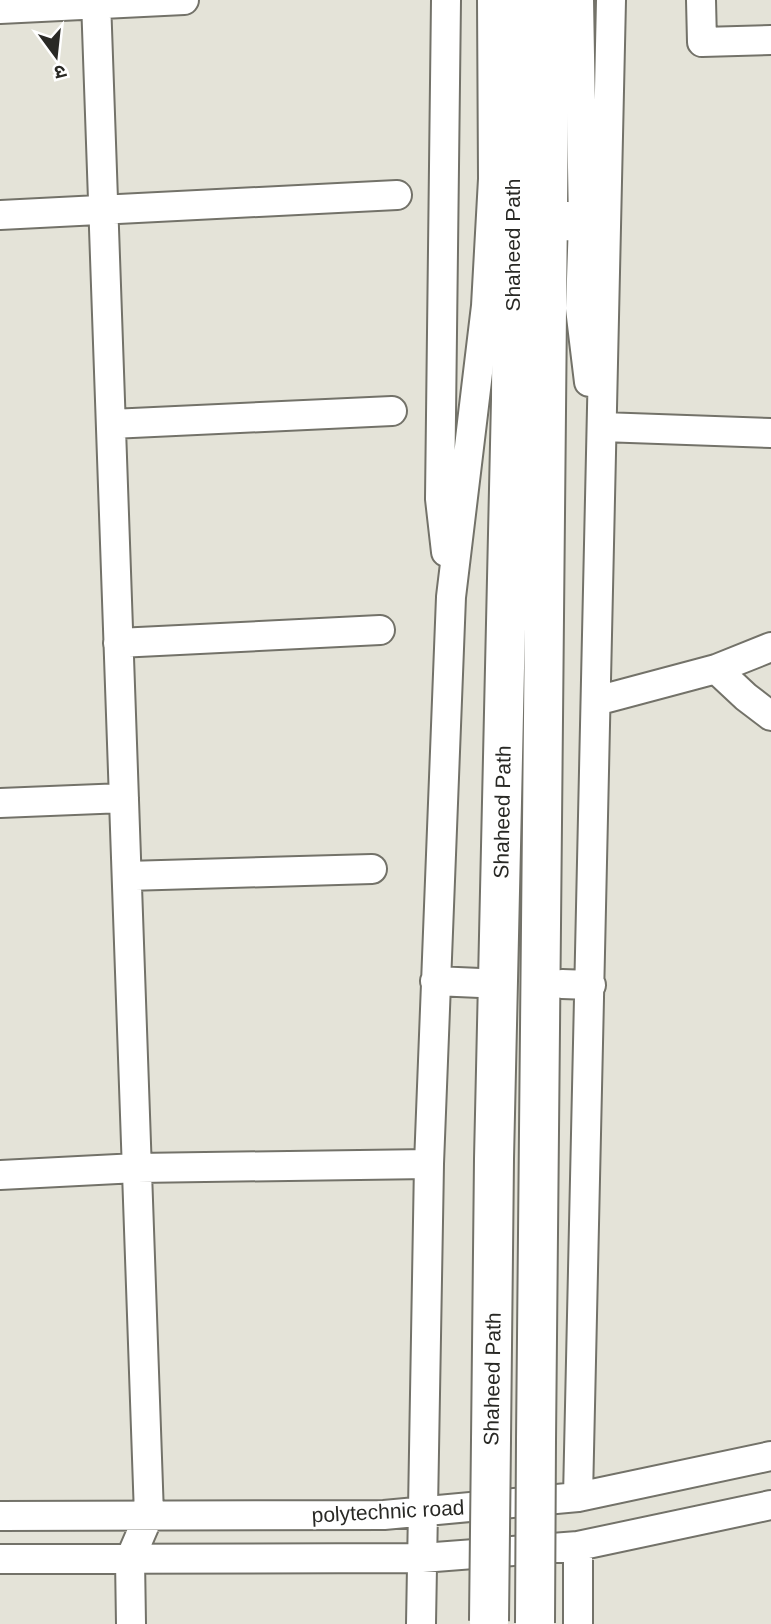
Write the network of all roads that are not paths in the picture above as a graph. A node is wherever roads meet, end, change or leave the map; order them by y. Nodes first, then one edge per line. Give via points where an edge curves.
1 (184, 0) edge
2 (446, 0) edge
3 (492, 0) edge
4 (513, 0) edge
5 (550, 0) edge
6 (579, 0) edge
7 (611, 0) edge
8 (701, 0) edge
9 (96, 2) edge
10 (0, 9) edge
11 (771, 40) edge
12 (502, 64) junction
13 (397, 195) dead end
14 (104, 210) junction
15 (0, 215) edge
16 (566, 221) junction
17 (487, 291) junction
18 (442, 292) junction
19 (392, 411) dead end
20 (111, 424) junction
21 (603, 427) junction
22 (771, 433) edge
23 (601, 485) junction
24 (451, 597) junction
25 (380, 630) dead end
26 (118, 643) junction
27 (771, 647) edge
28 (716, 669) junction
29 (596, 701) junction
30 (771, 716) edge
31 (124, 798) junction
32 (0, 803) edge
33 (372, 869) dead end
34 (127, 876) junction
35 (435, 982) junction
36 (480, 983) dead end
37 (562, 984) dead end
38 (591, 985) junction
39 (429, 1164) junction
40 (136, 1168) junction
41 (0, 1175) edge
42 (771, 1456) edge
43 (578, 1497) junction
44 (771, 1505) edge
45 (423, 1511) junction
46 (0, 1516) edge
47 (149, 1516) junction
48 (578, 1546) junction
49 (422, 1558) junction
50 (0, 1559) edge
51 (130, 1559) junction
52 (489, 1623) edge
53 (131, 1624) edge
54 (421, 1624) edge
55 (535, 1624) edge
56 (578, 1624) edge

1 - 9 street
2 - 18 street
3 - 12 street
4 - 12 highway, Shaheed Path
5 - 16 highway, Shaheed Path
6 - 16 street
7 - 21 street
8 - 11 street via 702,42
9 - 10 street
9 - 14 street
12 - 17 street
12 - 52 highway, Shaheed Path, bridge via 511,414
13 - 14 street
14 - 15 street
14 - 20 street
16 - 23 street
16 - 55 highway, Shaheed Path, bridge
17 - 18 street via 467,299
17 - 24 street
18 - 24 street via 440,499
19 - 20 street
20 - 26 street
21 - 22 street
21 - 23 street
23 - 29 street
24 - 35 street
25 - 26 street
26 - 31 street
27 - 28 street
28 - 29 street
28 - 30 street
29 - 38 street
31 - 32 street
31 - 34 street
33 - 34 street
34 - 40 street
35 - 36 street
35 - 39 street
37 - 38 street
38 - 43 street
39 - 40 street
39 - 45 street
40 - 41 street
40 - 47 street
42 - 43 street, polytechnic road
43 - 45 street, polytechnic road
44 - 48 street
45 - 47 street, polytechnic road
45 - 49 street
46 - 47 street, polytechnic road
47 - 51 street
48 - 49 street
48 - 56 street
49 - 51 street
49 - 54 street
50 - 51 street
51 - 53 street

